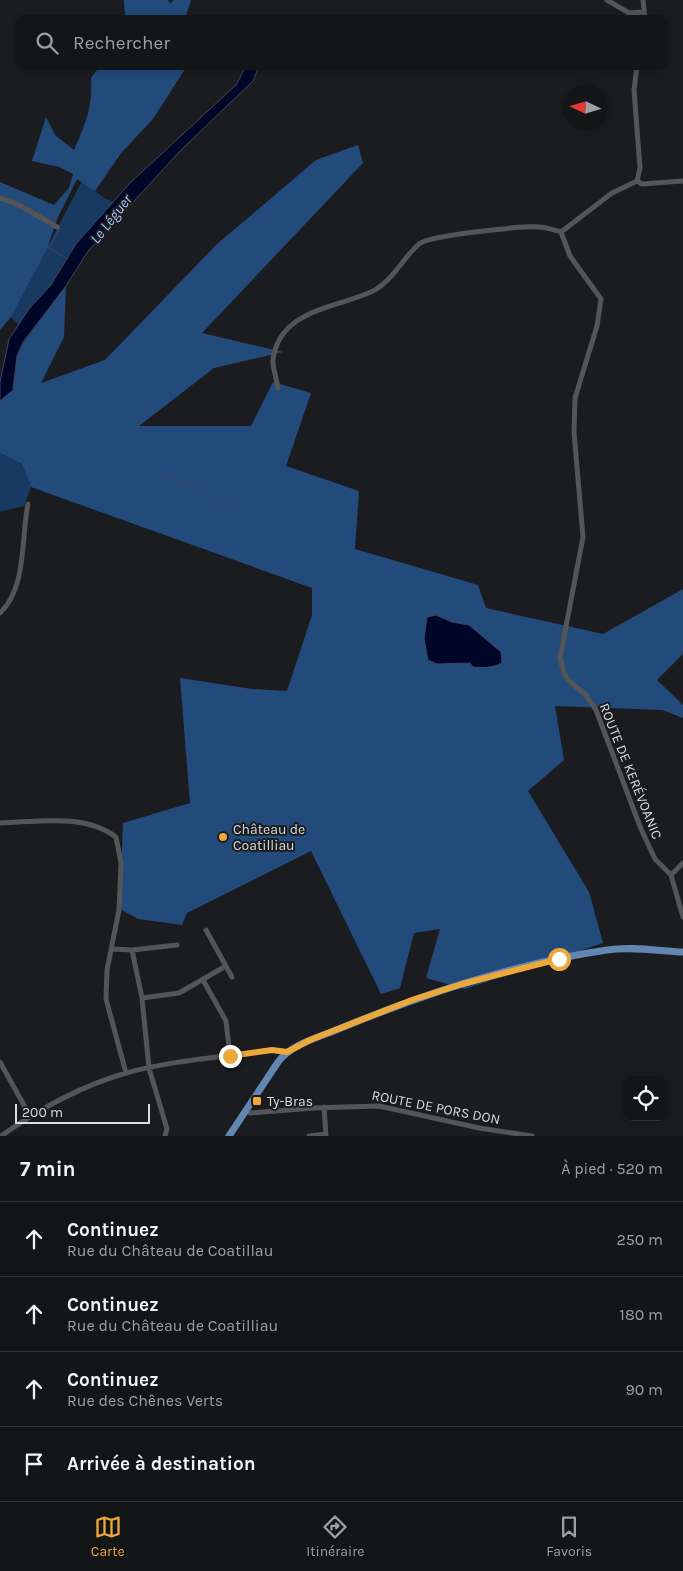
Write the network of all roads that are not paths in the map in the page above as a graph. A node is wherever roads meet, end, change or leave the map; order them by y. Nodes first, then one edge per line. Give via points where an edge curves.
1 (608, 0) edge
2 (643, 0) edge
3 (643, 12) junction
4 (644, 15) edge
5 (636, 70) edge
6 (637, 181) junction
7 (683, 181) edge
8 (0, 198) edge
9 (57, 227) dead end
10 (561, 232) junction
11 (278, 388) dead end
12 (28, 504) dead end
13 (0, 613) edge
14 (0, 823) edge
15 (683, 864) edge
16 (671, 875) junction
17 (683, 916) edge
18 (206, 930) dead end
19 (177, 945) dead end
20 (112, 949) junction
21 (132, 950) junction
22 (683, 952) edge
23 (226, 966) junction
24 (232, 977) dead end
25 (203, 980) junction
26 (142, 998) junction
27 (287, 1052) junction
28 (230, 1056) junction
29 (0, 1062) edge
30 (149, 1068) junction
31 (126, 1073) junction
32 (324, 1107) junction
33 (246, 1111) junction
34 (30, 1116) junction
35 (326, 1135) edge
36 (1, 1136) edge
37 (165, 1136) edge
38 (229, 1136) edge
39 (309, 1136) edge
40 (532, 1136) edge

1 - 3 street via 630,13
2 - 3 street
3 - 4 street
5 - 6 street via 634,90 640,168
6 - 7 street via 642,184
6 - 10 street via 612,193
8 - 9 street
10 - 11 street via 539,227 438,236 421,242 389,278 372,291 318,309 293,322 282,334 273,359
10 - 16 street, ROUTE DE KERÉVOANIC via 570,256 601,299 597,326 575,398 574,432 583,537 563,644 562,666 569,681 586,695 596,710 641,829 655,859
12 - 13 street via 24,549 10,604
14 - 20 street via 64,821 104,828 116,837 122,863
15 - 16 street
16 - 17 street, ROUTE DE KERÉVOANIC
18 - 23 street
19 - 21 street
20 - 21 street
20 - 31 street via 106,999
21 - 26 street
22 - 27 main road via 622,949 559,959 462,984 396,1006
23 - 24 street
23 - 25 street
25 - 26 street via 179,993
25 - 28 street via 226,1022
26 - 30 street
27 - 28 street via 272,1050
27 - 33 main road
28 - 30 street
29 - 34 street
30 - 31 street
30 - 37 street via 167,1129
31 - 34 street via 82,1089
32 - 33 street, ROUTE DE PORS DON
32 - 35 street
32 - 40 street, ROUTE DE PORS DON via 364,1105 392,1108 479,1128
33 - 38 main road
34 - 36 street
35 - 39 street

